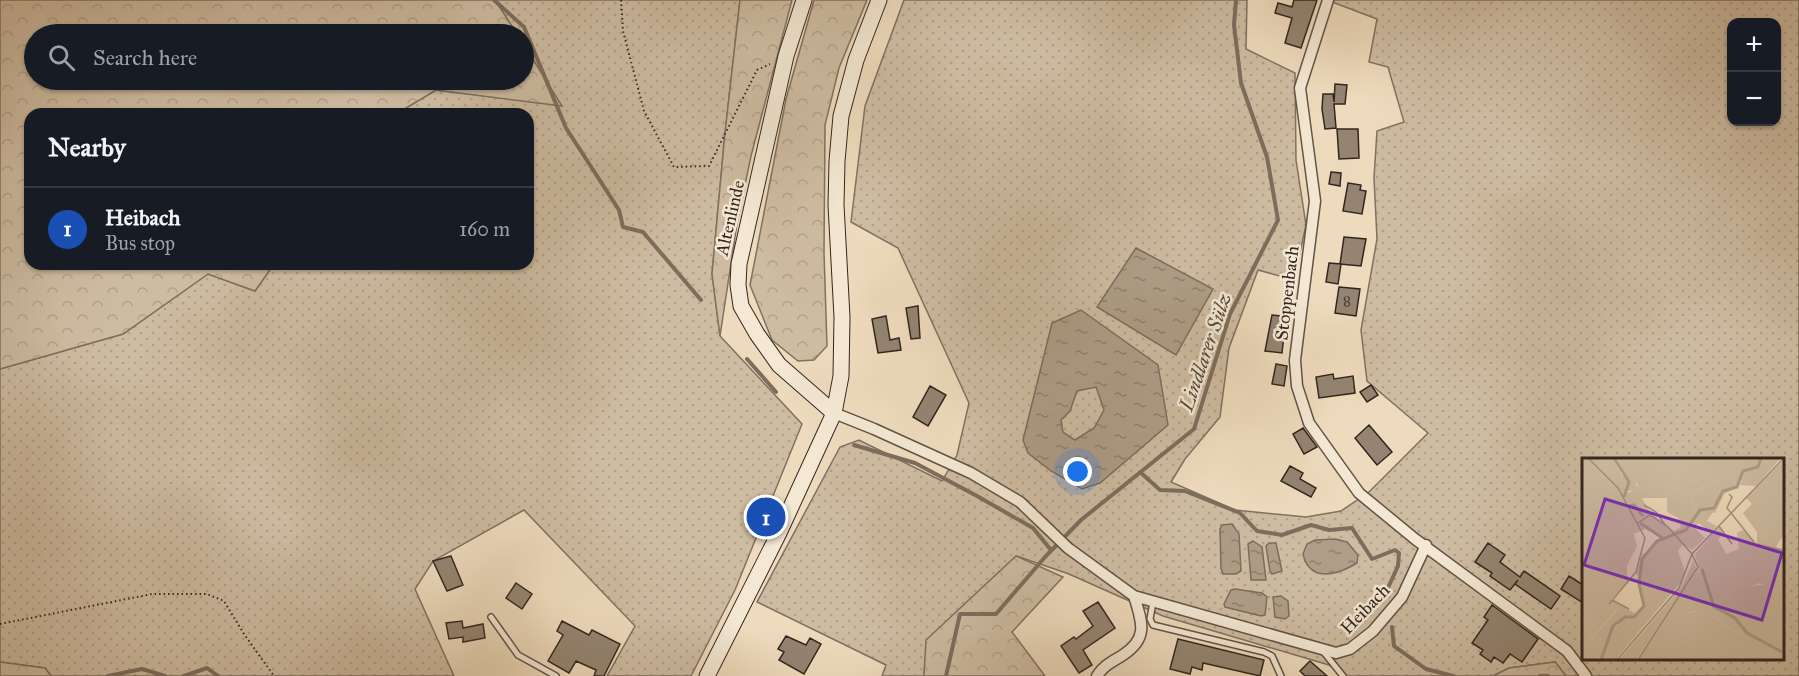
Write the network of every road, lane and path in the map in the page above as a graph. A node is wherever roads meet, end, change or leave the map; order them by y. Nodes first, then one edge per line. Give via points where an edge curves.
1 (621, 0) edge
2 (804, 0) edge
3 (879, 0) edge
4 (1328, 0) edge
5 (786, 56) junction
6 (834, 413) junction
7 (1426, 545) junction
8 (1134, 596) junction
9 (1154, 600) junction
10 (491, 617) dead end
11 (0, 624) edge
12 (1321, 649) junction
13 (274, 676) edge
14 (556, 676) edge
15 (707, 676) edge
16 (1097, 676) edge
17 (1281, 676) edge
18 (1343, 676) edge
19 (1586, 676) edge

1 - 5 path via 623,30 644,111 674,167 710,166 757,70
2 - 5 main road, Altenlinde
3 - 6 main road via 856,60 841,117 836,205 841,376
4 - 7 street, Stoppenbach via 1300,88 1315,201 1295,360 1297,386 1309,423 1359,493
5 - 6 main road, Altenlinde via 739,264 738,285 741,306 779,365
6 - 8 street, Heibach via 971,473 1020,502 1068,548
6 - 15 main road
7 - 12 street, Heibach via 1402,597 1372,631 1350,649 1336,653
7 - 19 street via 1568,651
8 - 9 street, Heibach
8 - 16 street via 1143,623 1140,639 1125,654 1103,666
9 - 12 street, Heibach
9 - 17 lane via 1150,619 1153,625 1264,652 1272,656
10 - 14 lane via 518,655
11 - 13 path via 152,594 207,594 224,601
12 - 18 lane

